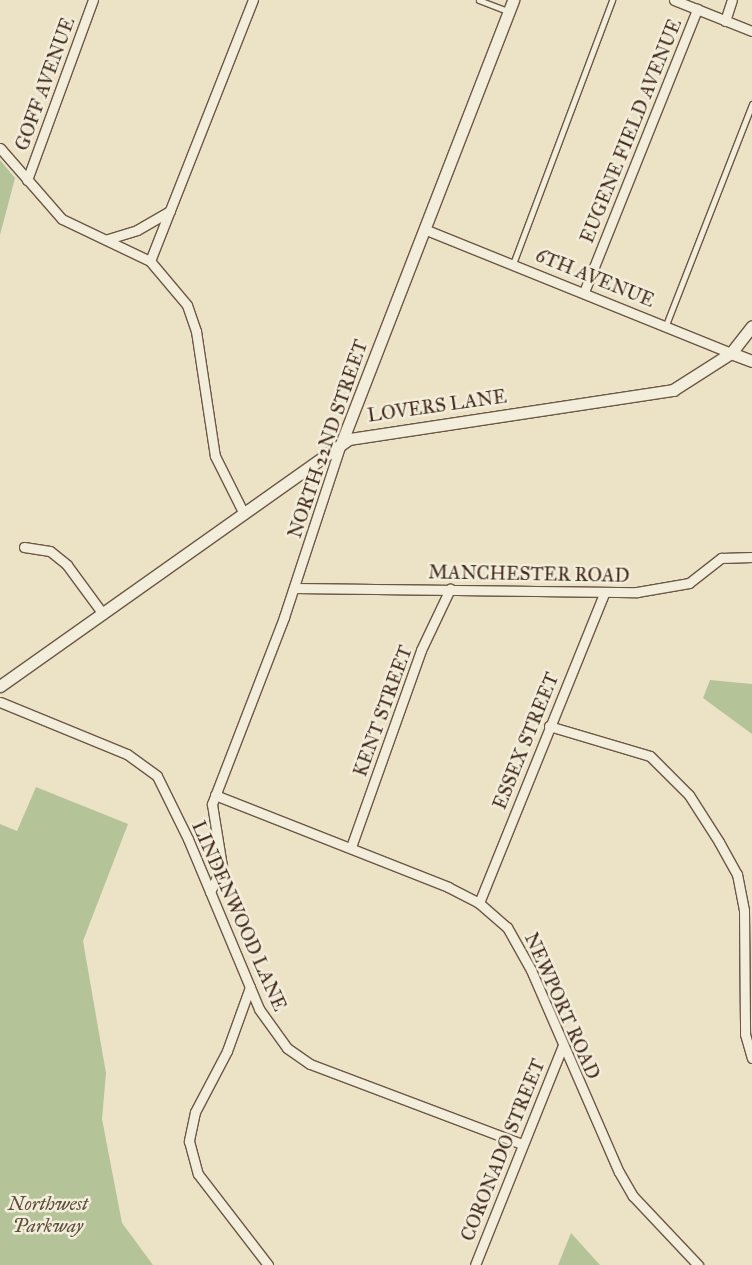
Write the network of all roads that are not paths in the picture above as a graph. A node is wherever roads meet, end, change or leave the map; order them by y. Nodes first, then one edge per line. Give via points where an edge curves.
1 (93, 0) edge
2 (253, 0) edge
3 (479, 0) edge
4 (513, 0) edge
5 (612, 0) edge
6 (674, 0) edge
7 (732, 0) edge
8 (697, 9) junction
9 (509, 12) junction
10 (725, 20) junction
11 (752, 31) edge
12 (752, 104) edge
13 (0, 148) edge
14 (27, 180) junction
15 (170, 211) junction
16 (424, 229) junction
17 (108, 239) junction
18 (150, 261) junction
19 (513, 264) junction
20 (584, 292) junction
21 (666, 325) junction
22 (752, 326) edge
23 (731, 353) junction
24 (752, 361) edge
25 (342, 444) junction
26 (244, 514) junction
27 (24, 547) dead end
28 (752, 557) edge
29 (295, 588) junction
30 (450, 589) junction
31 (604, 593) junction
32 (103, 614) junction
33 (0, 686) edge
34 (0, 702) edge
35 (550, 726) junction
36 (215, 795) junction
37 (351, 847) junction
38 (210, 892) junction
39 (478, 902) junction
40 (250, 987) junction
41 (562, 1047) junction
42 (752, 1058) edge
43 (522, 1144) junction
44 (268, 1265) edge
45 (476, 1265) edge
46 (698, 1265) edge

1 - 14 street, GOFF AVENUE
2 - 15 street
3 - 9 lane
4 - 9 street, NORTH 22ND STREET
5 - 19 lane
6 - 8 street
7 - 10 street
8 - 10 street
8 - 20 street, EUGENE FIELD AVENUE
9 - 16 street, NORTH 22ND STREET
10 - 11 street
12 - 21 lane
13 - 14 street
14 - 17 street via 62,219
15 - 17 street via 137,230
15 - 18 street
16 - 19 street, 6TH AVENUE
16 - 25 street, NORTH 22ND STREET
17 - 18 street
18 - 26 street via 187,305 196,331 215,456
19 - 20 street, 6TH AVENUE
20 - 21 street, 6TH AVENUE
21 - 23 street, 6TH AVENUE
22 - 23 street, LOVERS LANE
23 - 24 street, 6TH AVENUE
23 - 25 street, LOVERS LANE via 673,390 362,433
25 - 26 street, LOVERS LANE
25 - 29 street, NORTH 22ND STREET
26 - 32 street, LOVERS LANE
27 - 32 street via 50,551 67,565
28 - 31 street, MANCHESTER ROAD via 721,558 690,583 674,589
29 - 30 street, MANCHESTER ROAD
29 - 36 street, NORTH 22ND STREET
30 - 31 street, MANCHESTER ROAD
30 - 37 street, KENT STREET via 421,650
31 - 35 street, ESSEX STREET
32 - 33 street, LOVERS LANE
34 - 38 street, LINDENWOOD LANE via 150,768 167,792
35 - 39 street, ESSEX STREET
35 - 42 street via 650,756 690,795 714,834 737,874 744,910 745,1034
36 - 37 street, NEWPORT ROAD
36 - 38 street, NORTH 22ND STREET via 210,812 222,866
37 - 39 street, NEWPORT ROAD
38 - 40 street, LINDENWOOD LANE
39 - 41 street, NEWPORT ROAD via 517,941
40 - 43 street, LINDENWOOD LANE via 271,1028 287,1048 310,1064
40 - 44 street via 227,1051 195,1112 189,1141 198,1174
41 - 43 street, CORONADO STREET
41 - 46 street, NEWPORT ROAD via 633,1196
43 - 45 street, CORONADO STREET

